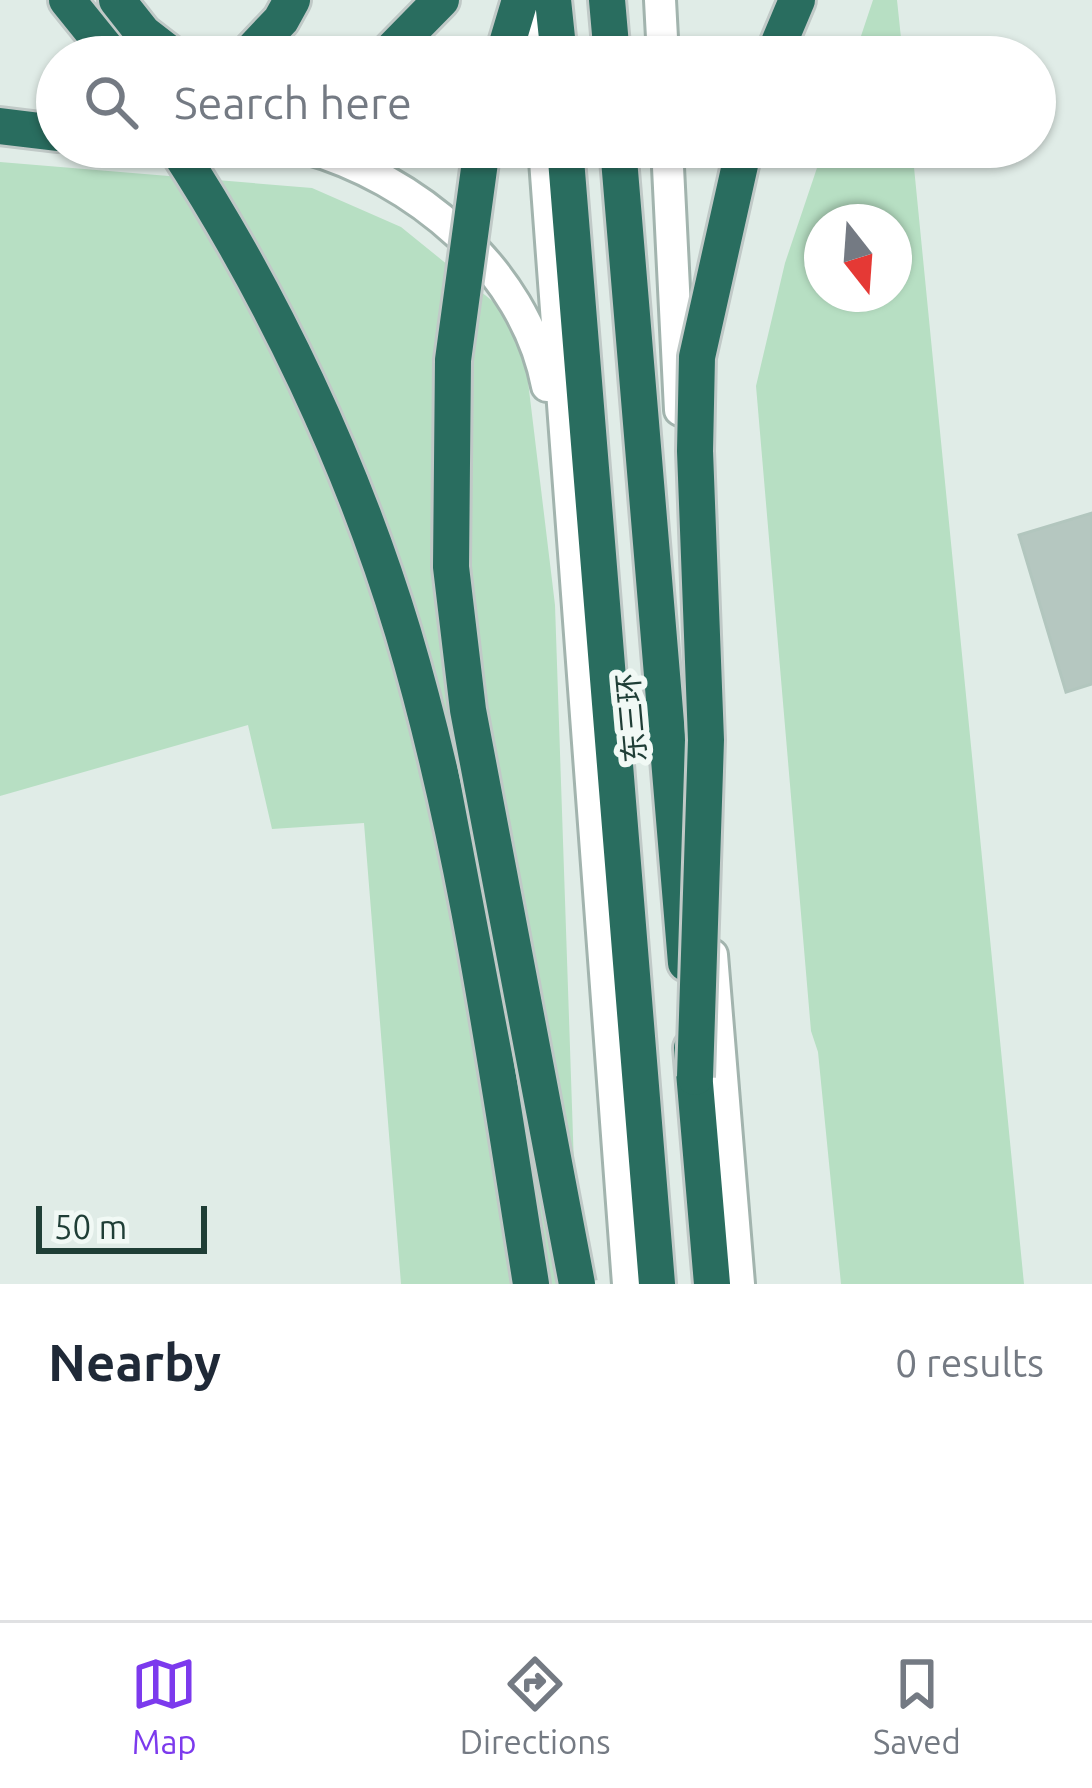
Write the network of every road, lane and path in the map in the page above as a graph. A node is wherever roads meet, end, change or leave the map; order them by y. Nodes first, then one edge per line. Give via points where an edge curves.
1 (67, 0) edge
2 (116, 0) edge
3 (292, 0) edge
4 (441, 0) edge
5 (520, 0) edge
6 (532, 0) edge
7 (554, 0) edge
8 (608, 0) edge
9 (660, 0) edge
10 (797, 0) edge
11 (95, 36) edge
12 (147, 36) edge
13 (263, 36) edge
14 (406, 36) edge
15 (509, 36) edge
16 (535, 36) edge
17 (557, 36) edge
18 (611, 36) edge
19 (662, 36) edge
20 (782, 36) edge
21 (189, 168) edge
22 (356, 168) edge
23 (479, 168) edge
24 (546, 168) edge
25 (568, 168) edge
26 (621, 168) edge
27 (668, 168) edge
28 (738, 168) edge
29 (574, 527) junction
30 (694, 1077) junction
31 (531, 1284) edge
32 (577, 1284) edge
33 (628, 1284) edge
34 (658, 1284) edge
35 (712, 1284) edge
36 (740, 1284) edge

1 - 11 highway
2 - 12 highway
3 - 13 highway
4 - 14 highway
5 - 15 highway
6 - 16 street
7 - 17 highway
8 - 18 highway
9 - 19 street
10 - 20 highway
21 - 31 highway via 306,383 401,628 444,798
22 - 29 street via 394,183 442,220 524,316 542,360
23 - 32 highway, bridge via 453,360 451,567 468,710
24 - 29 street
25 - 34 highway, 东三环
26 - 30 highway, 东三环, bridge
27 - 36 street via 701,816
28 - 30 highway, bridge via 697,357 706,740
29 - 33 street
30 - 35 highway, 东三环

